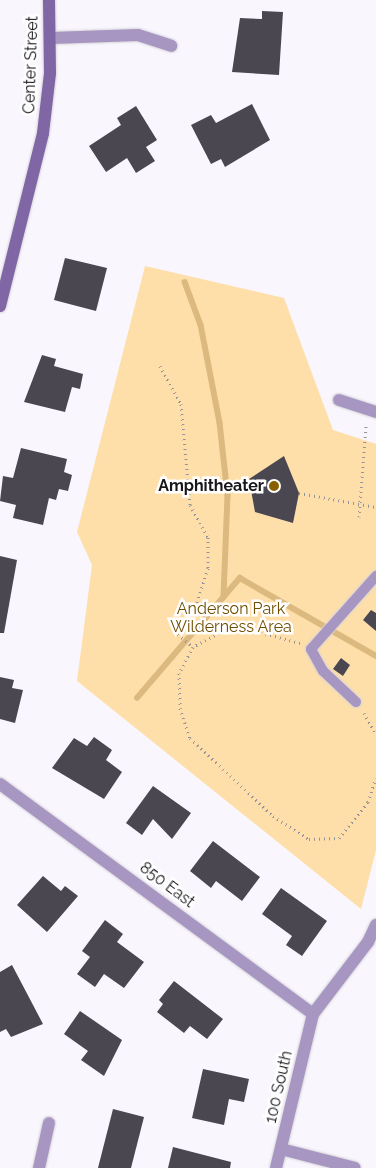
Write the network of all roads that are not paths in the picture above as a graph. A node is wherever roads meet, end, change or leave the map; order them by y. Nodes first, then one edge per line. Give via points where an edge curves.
1 (49, 0) edge
2 (51, 38) junction
3 (171, 46) dead end
4 (0, 306) edge
5 (339, 400) dead end
6 (372, 410) edge
7 (376, 576) edge
8 (356, 702) road end
9 (0, 784) edge
10 (376, 925) edge
11 (313, 1014) junction
12 (49, 1123) dead end
13 (281, 1149) junction
14 (39, 1168) edge
15 (276, 1168) edge
16 (355, 1168) edge

1 - 2 street, Center Street
2 - 3 street via 138,35
2 - 4 street, Center Street via 43,133
5 - 6 street
7 - 8 lane via 311,649 323,671
9 - 11 street, 850 East
10 - 11 street via 368,942
11 - 13 street, 100 South
12 - 14 street
13 - 15 street, 100 South
13 - 16 street

